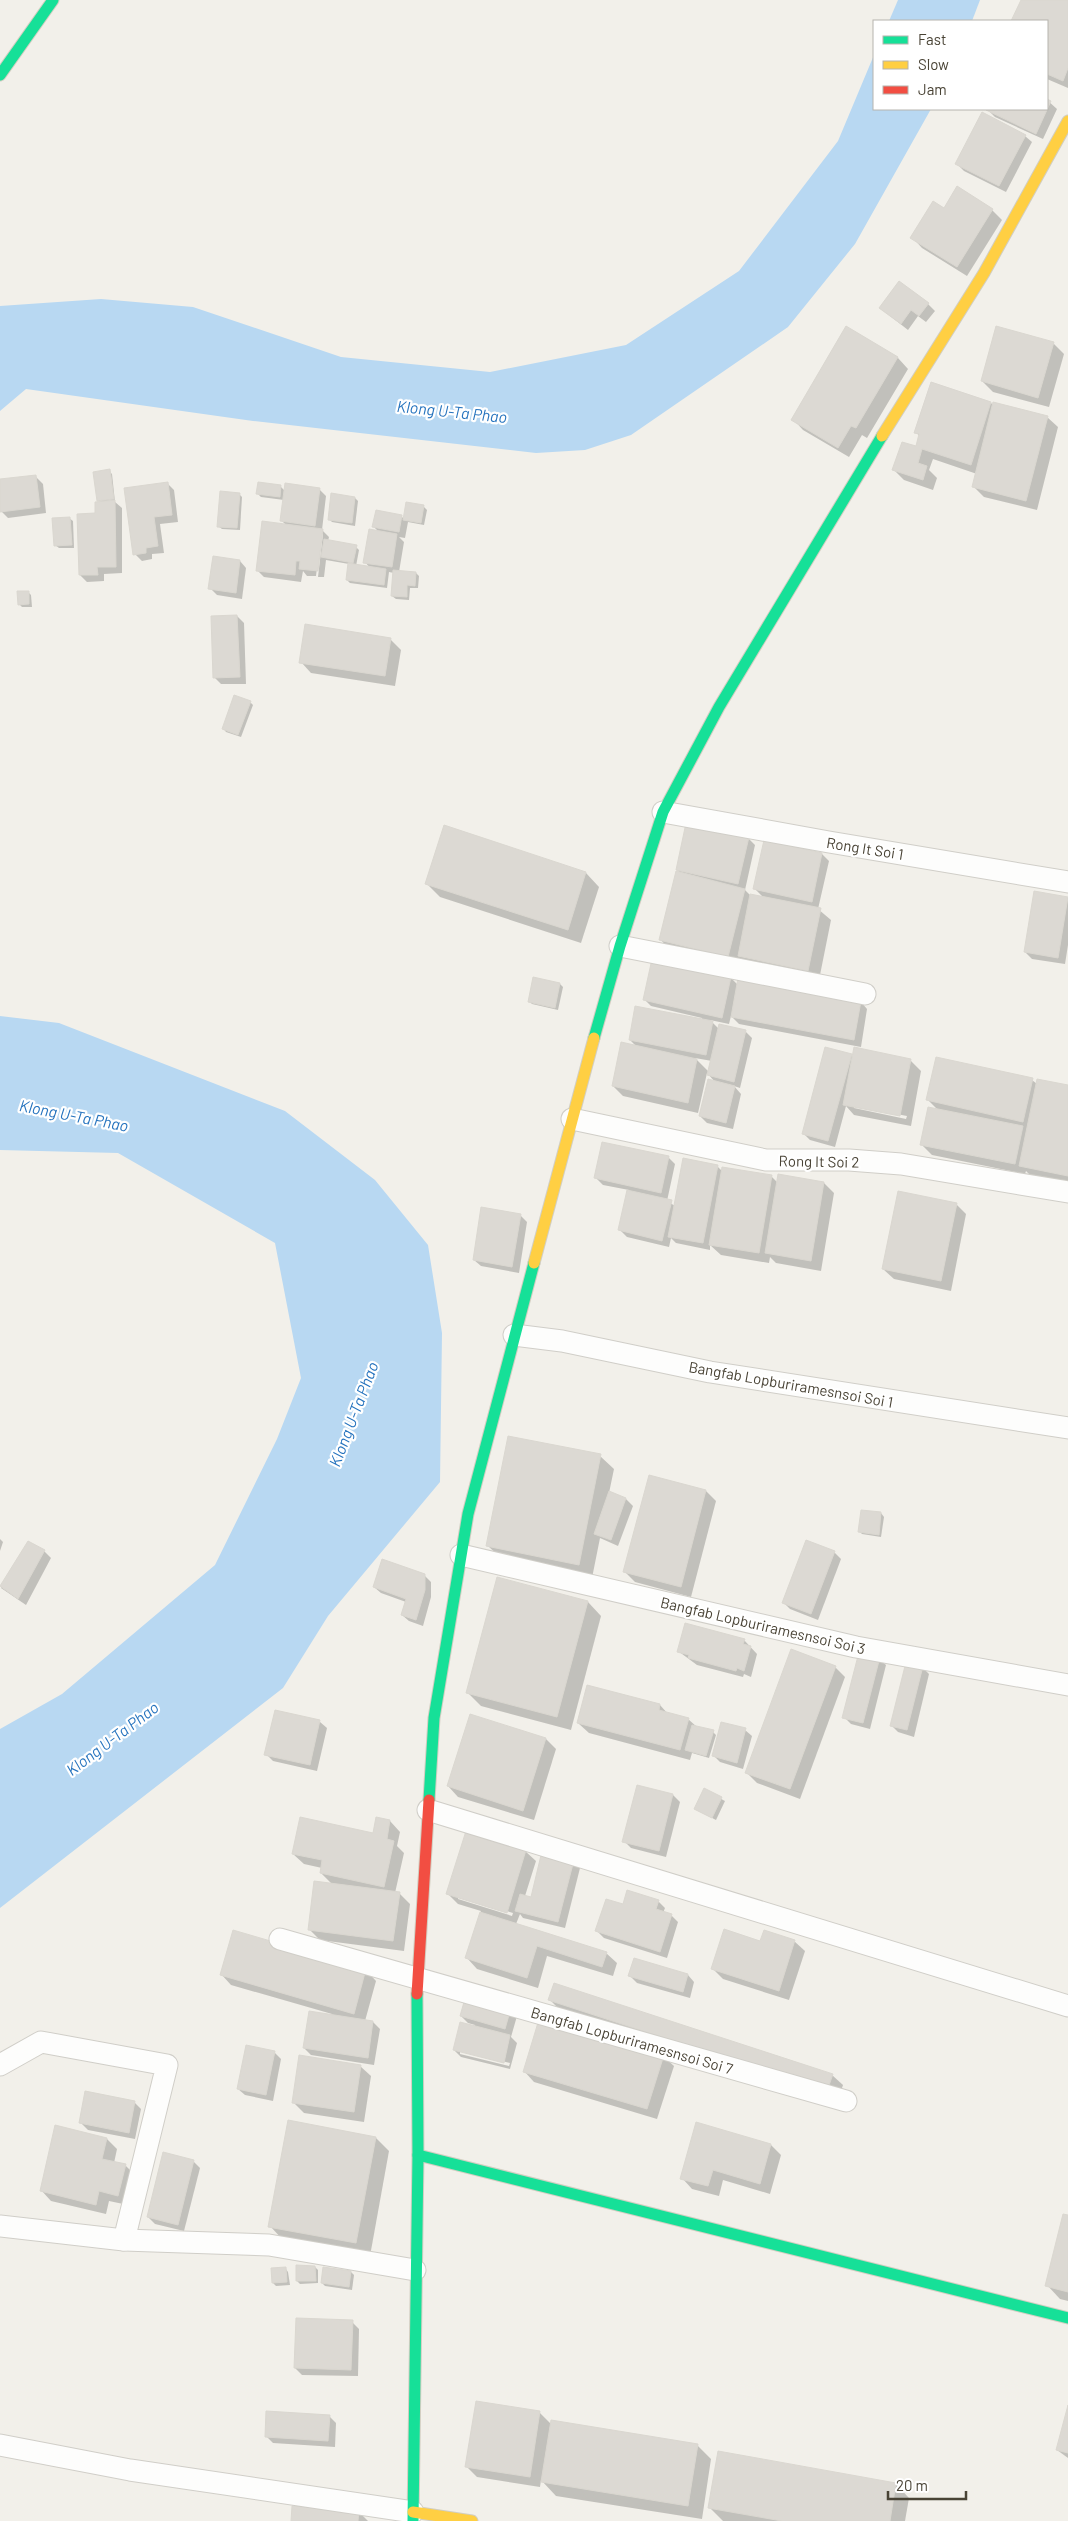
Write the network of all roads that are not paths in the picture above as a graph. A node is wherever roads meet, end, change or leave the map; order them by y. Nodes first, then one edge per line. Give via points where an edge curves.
1 (53, 0) edge
2 (0, 75) edge
3 (1068, 121) edge
4 (663, 812) junction
5 (1068, 882) edge
6 (620, 946) junction
7 (865, 994) dead end
8 (572, 1118) junction
9 (1068, 1192) edge
10 (514, 1335) junction
11 (1068, 1428) edge
12 (460, 1555) junction
13 (1068, 1685) edge
14 (428, 1810) junction
15 (280, 1939) dead end
16 (417, 1978) junction
17 (1068, 2006) edge
18 (0, 2065) edge
19 (846, 2101) dead end
20 (418, 2155) junction
21 (0, 2226) edge
22 (124, 2240) junction
23 (415, 2270) junction
24 (1068, 2318) edge
25 (0, 2445) edge
26 (413, 2516) edge
27 (472, 2521) edge

1 - 2 street
3 - 4 street via 984,273 719,707
4 - 5 street, Rong It Soi 1
4 - 6 street
6 - 7 street
6 - 8 street
8 - 9 street, Rong It Soi 2 via 766,1160 901,1164
8 - 10 street
10 - 11 street, Bangfab Lopburiramesnsoi Soi 1 via 562,1341 719,1373
10 - 12 street
12 - 13 street, Bangfab Lopburiramesnsoi Soi 3 via 856,1647
12 - 14 street via 434,1718
14 - 16 street
14 - 17 street
15 - 16 street, Bangfab Lopburiramesnsoi Soi 7
16 - 19 street, Bangfab Lopburiramesnsoi Soi 7
16 - 20 street
18 - 22 street via 41,2042 167,2065
20 - 23 street
20 - 24 street
21 - 22 street
22 - 23 street via 269,2245
23 - 26 street
25 - 26 street via 130,2470
26 - 27 street

